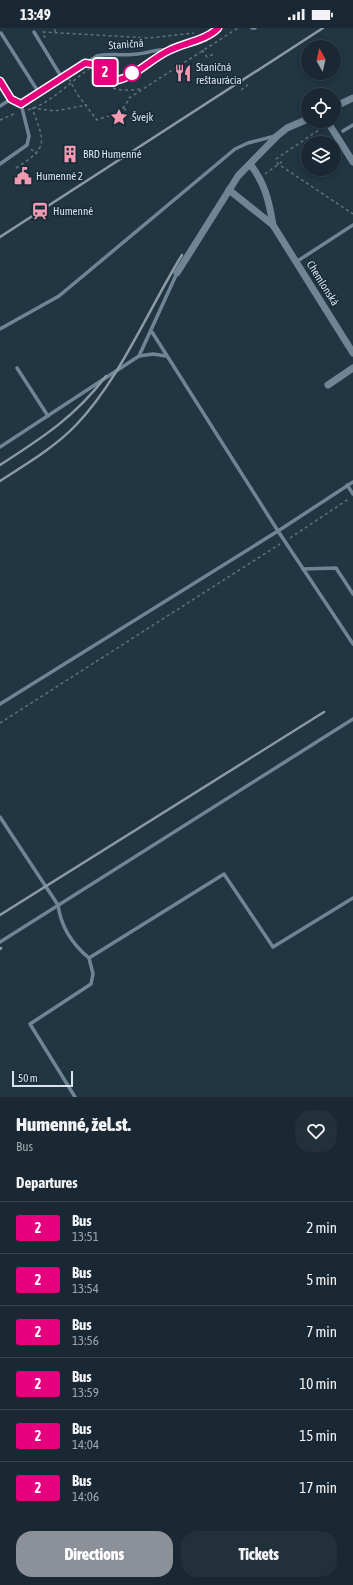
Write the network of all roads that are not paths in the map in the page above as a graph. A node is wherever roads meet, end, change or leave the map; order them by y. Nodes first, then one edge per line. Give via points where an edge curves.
1 (218, 28) edge
2 (252, 28) edge
3 (255, 28) edge
4 (34, 32) dead end
5 (1, 33) dead end
6 (169, 50) junction
7 (85, 63) junction
8 (62, 78) junction
9 (0, 82) edge
10 (39, 93) junction
11 (353, 98) edge
12 (11, 99) junction
13 (21, 104) junction
14 (341, 104) edge
15 (0, 106) edge
16 (301, 122) edge
17 (353, 125) edge
18 (328, 128) edge
19 (343, 131) dead end
20 (277, 136) junction
21 (353, 162) edge
22 (0, 164) edge
23 (250, 164) junction
24 (229, 190) junction
25 (273, 225) junction
26 (353, 225) edge
27 (296, 262) junction
28 (178, 273) joint
29 (0, 329) edge
30 (152, 332) junction
31 (353, 353) edge
32 (139, 356) junction
33 (166, 356) junction
34 (17, 368) dead end
35 (353, 368) edge
36 (328, 385) dead end
37 (48, 416) junction
38 (0, 447) edge
39 (353, 482) edge
40 (347, 485) junction
41 (353, 495) edge
42 (278, 531) junction
43 (303, 569) junction
44 (353, 594) edge
45 (353, 644) edge
46 (0, 704) edge
47 (353, 719) edge
48 (0, 816) edge
49 (353, 898) edge
50 (58, 905) junction
51 (0, 942) edge
52 (89, 958) junction
53 (75, 1097) edge

1 - 6 lane, Staničná
2 - 3 lane
4 - 8 lane
5 - 10 lane
6 - 7 lane, Staničná via 160,48 139,54 98,56
6 - 7 lane, Staničná via 123,80 113,81 98,65
7 - 8 lane, Staničná
8 - 10 lane, Staničná
9 - 12 lane
10 - 13 lane, Staničná
11 - 14 street
12 - 13 lane
12 - 15 lane
13 - 22 lane via 29,136 27,145
16 - 20 street
17 - 19 lane
18 - 21 street
20 - 23 street
20 - 29 lane via 235,149 59,296
23 - 24 street
23 - 25 street via 261,177
24 - 25 street
24 - 28 street
25 - 27 street, Chemlonská
26 - 27 lane
27 - 31 street, Chemlonská
28 - 30 lane
30 - 32 lane
30 - 33 lane
32 - 33 lane
32 - 37 lane
33 - 42 lane
34 - 37 lane
35 - 36 street
37 - 38 lane
39 - 40 lane
40 - 41 lane
40 - 42 lane
42 - 43 lane
42 - 46 lane
43 - 44 lane via 336,568
43 - 45 lane
47 - 50 lane
48 - 50 lane
49 - 52 lane via 273,947 224,874
50 - 51 lane
50 - 52 lane via 68,936
52 - 53 lane via 93,974 91,984 30,1024

